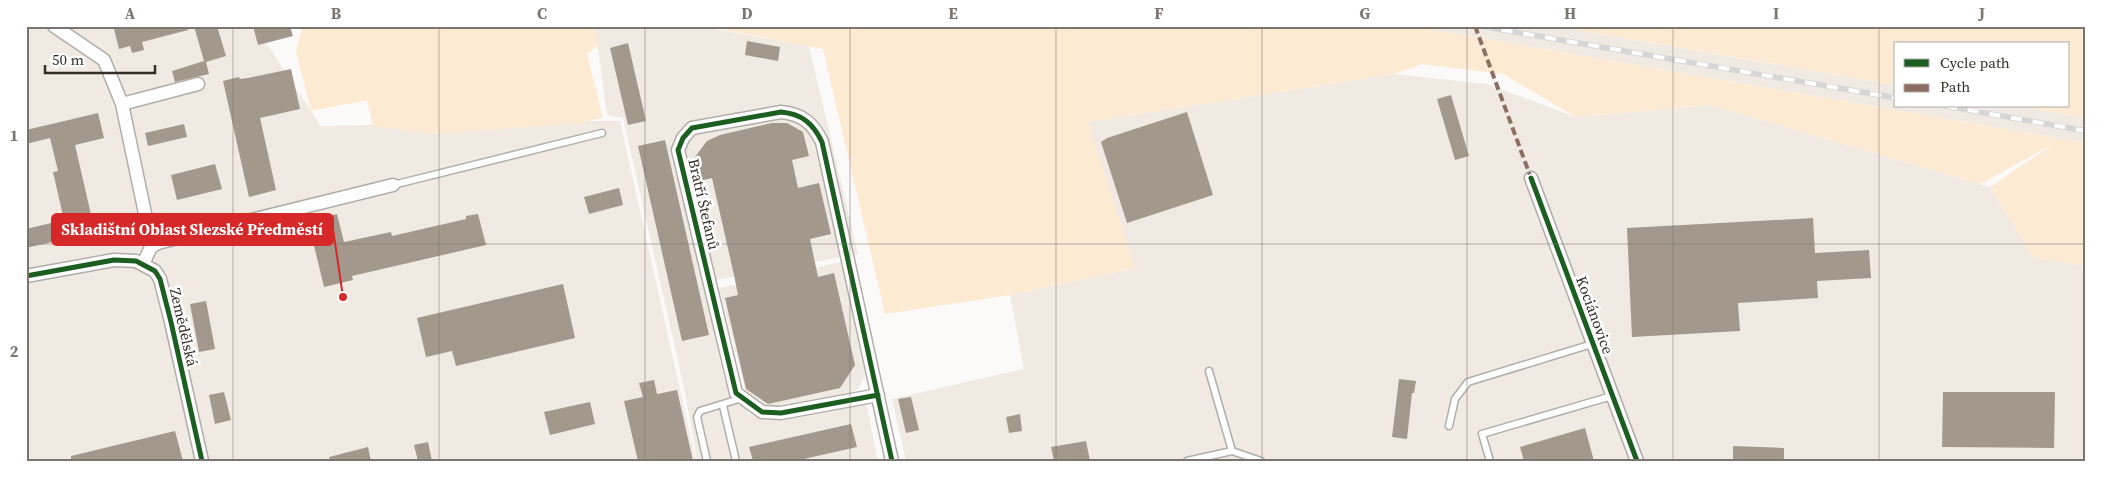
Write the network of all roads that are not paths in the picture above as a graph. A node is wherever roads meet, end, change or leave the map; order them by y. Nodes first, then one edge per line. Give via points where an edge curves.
1 (54, 26) edge
2 (198, 84) dead end
3 (122, 104) junction
4 (602, 133) dead end
5 (1531, 178) dead end
6 (393, 185) joint
7 (154, 245) junction
8 (142, 264) junction
9 (26, 276) edge
10 (1592, 344) junction
11 (1209, 372) dead end
12 (878, 395) junction
13 (1612, 396) junction
14 (743, 398) junction
15 (723, 406) junction
16 (1449, 426) dead end
17 (1232, 451) junction
18 (202, 461) edge
19 (707, 461) edge
20 (736, 461) edge
21 (892, 461) edge
22 (1187, 461) edge
23 (1261, 461) edge
24 (1490, 461) edge
25 (1637, 461) edge

1 - 3 street via 104,60
2 - 3 street
3 - 7 street
4 - 6 lane
5 - 10 street, Kociánovice
6 - 7 street
7 - 8 street
8 - 9 street via 114,260
8 - 18 street, Zemědělská via 155,271 160,279
10 - 13 street, Kociánovice
10 - 16 lane via 1468,382 1455,399
11 - 17 lane
12 - 14 street, Bratří Štefanů via 781,413 762,412
12 - 14 street, Bratří Štefanů via 822,142 816,128 804,118 781,112 692,128 678,150 736,393
12 - 21 street, Bratří Štefanů
13 - 24 lane via 1482,434
13 - 25 street, Kociánovice
14 - 15 lane
15 - 19 lane via 700,411 697,417
15 - 20 lane
17 - 22 lane
17 - 23 lane

